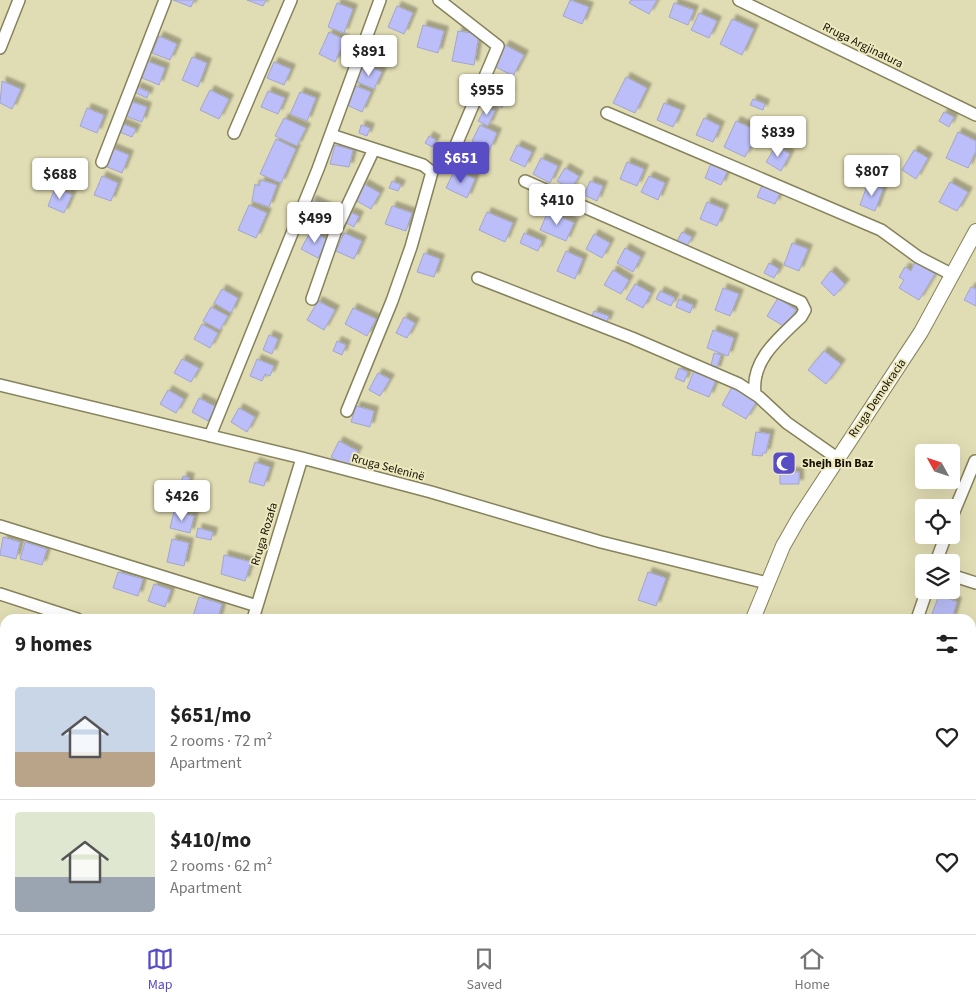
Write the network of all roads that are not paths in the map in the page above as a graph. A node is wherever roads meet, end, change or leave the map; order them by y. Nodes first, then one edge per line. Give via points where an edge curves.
1 (19, 0) edge
2 (165, 0) edge
3 (291, 0) edge
4 (380, 0) edge
5 (439, 0) edge
6 (739, 0) edge
7 (0, 48) edge
8 (606, 113) dead end
9 (976, 115) edge
10 (234, 132) dead end
11 (331, 135) junction
12 (456, 145) dead end
13 (374, 149) junction
14 (102, 162) dead end
15 (526, 181) dead end
16 (976, 231) edge
17 (953, 275) junction
18 (478, 278) dead end
19 (312, 299) dead end
20 (0, 385) edge
21 (754, 393) junction
22 (347, 411) dead end
23 (210, 436) junction
24 (302, 458) junction
25 (837, 458) junction
26 (975, 461) edge
27 (959, 499) edge
28 (0, 526) edge
29 (960, 578) edge
30 (976, 582) edge
31 (767, 584) junction
32 (0, 594) edge
33 (924, 599) edge
34 (257, 606) junction
35 (62, 614) edge
36 (255, 614) edge
37 (755, 614) edge
38 (919, 614) edge

1 - 7 street
2 - 14 street
3 - 10 street
4 - 11 street
5 - 12 street via 498,46
6 - 9 street, Rruga Argjinatura
8 - 17 street via 881,230 918,257
11 - 13 street
11 - 23 street
13 - 19 street via 336,230
13 - 22 street via 422,165 432,172 432,178 381,332
15 - 21 street via 801,302 805,310 761,360 755,372
16 - 17 main road, Rruga Demokracia
17 - 25 main road, Rruga Demokracia via 917,339
18 - 21 street via 632,338
20 - 23 street, Rruga Seleninë
21 - 25 street via 787,423
23 - 24 street, Rruga Seleninë
24 - 31 street, Rruga Seleninë via 601,542
24 - 34 street, Rruga Rozafa
25 - 31 main road, Rruga Demokracia via 799,518
26 - 27 street
28 - 34 street
29 - 30 street
31 - 37 main road, Rruga Demokracia
32 - 35 street
33 - 38 street
34 - 36 street, Rruga Rozafa

